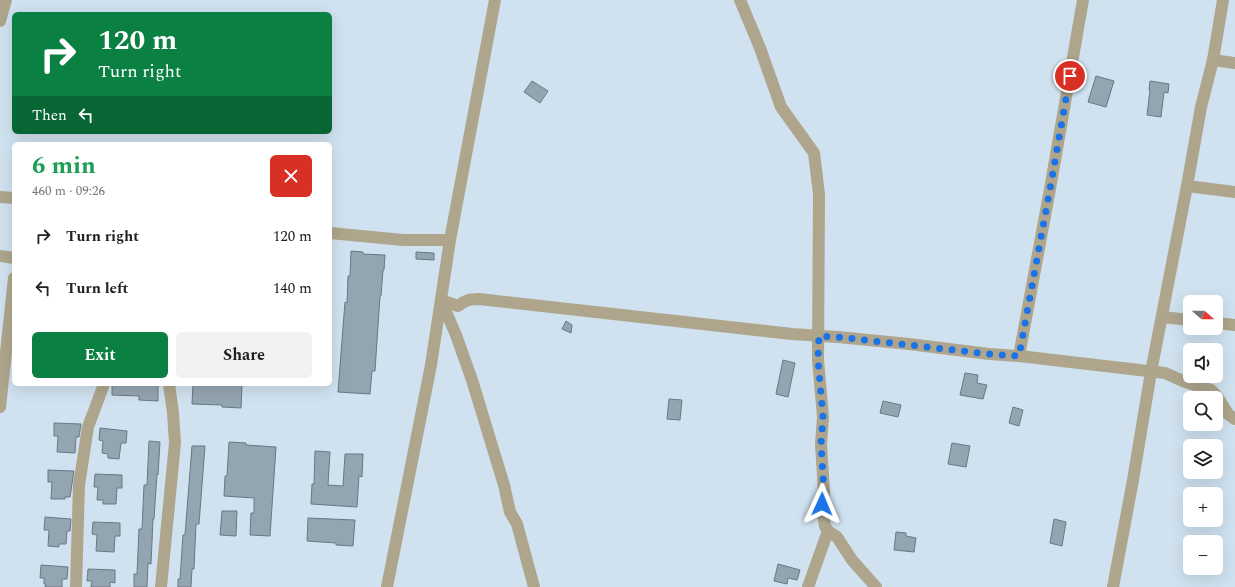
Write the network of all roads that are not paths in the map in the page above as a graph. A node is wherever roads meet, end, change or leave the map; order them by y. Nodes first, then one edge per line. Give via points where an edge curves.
1 (6, 0) edge
2 (495, 0) edge
3 (740, 0) edge
4 (1083, 0) edge
5 (1223, 0) edge
6 (0, 21) edge
7 (1213, 60) junction
8 (1235, 63) edge
9 (1187, 186) junction
10 (1235, 192) edge
11 (0, 197) edge
12 (12, 198) edge
13 (332, 233) edge
14 (450, 240) junction
15 (0, 256) edge
16 (12, 258) edge
17 (12, 294) edge
18 (441, 300) junction
19 (1162, 317) junction
20 (1183, 319) edge
21 (1223, 323) edge
22 (1235, 324) edge
23 (819, 336) junction
24 (1019, 356) junction
25 (1151, 372) junction
26 (2, 376) edge
27 (103, 386) edge
28 (168, 386) edge
29 (0, 407) edge
30 (1235, 419) edge
31 (828, 530) junction
32 (76, 587) edge
33 (161, 587) edge
34 (387, 587) edge
35 (534, 587) edge
36 (808, 587) edge
37 (876, 587) edge
38 (1113, 587) edge

1 - 6 street
2 - 14 street
3 - 23 street via 781,107 814,153 820,194
4 - 24 street
5 - 7 street
7 - 8 street
7 - 9 street via 1201,107
9 - 10 street
9 - 19 street
11 - 12 street
13 - 14 street via 403,240
14 - 18 street
15 - 16 street
17 - 26 street
18 - 23 street via 458,306 469,299 479,299
18 - 34 street via 431,365
18 - 35 street via 472,380
19 - 20 street
19 - 25 street
21 - 22 street
23 - 24 street
23 - 31 street via 818,360 823,417 823,514
24 - 25 street
25 - 30 street via 1166,373 1211,390 1228,414
25 - 38 street
26 - 29 street
27 - 32 street via 88,427 80,485
28 - 33 street via 175,443
31 - 36 street
31 - 37 street via 837,537 852,560

